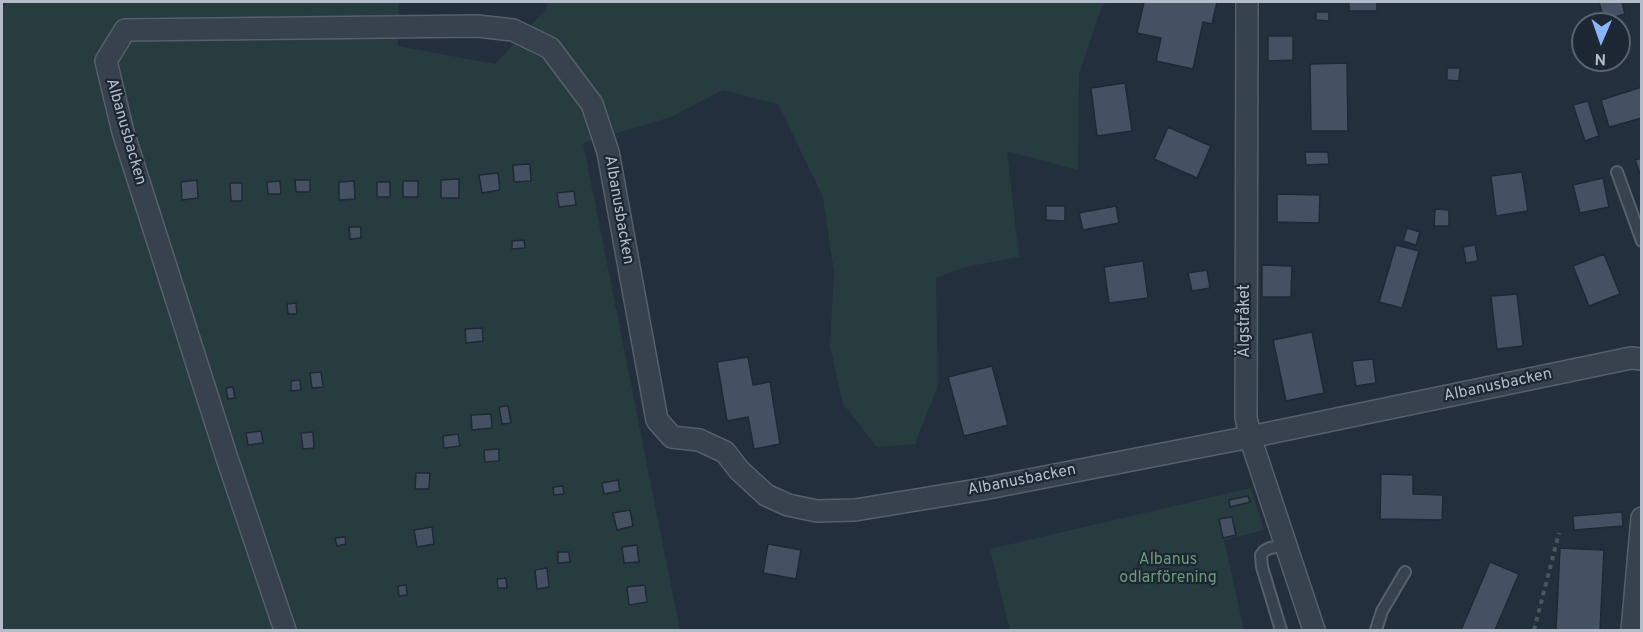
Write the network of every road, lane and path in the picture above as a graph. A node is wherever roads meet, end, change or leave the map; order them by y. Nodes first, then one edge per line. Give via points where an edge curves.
1 (1247, 2) edge
2 (1617, 172) dead end
3 (1641, 241) edge
4 (1641, 359) edge
5 (1250, 437) junction
6 (1641, 518) edge
7 (1559, 533) dead end
8 (1287, 545) junction
9 (1404, 572) dead end
10 (285, 630) edge
11 (1281, 630) edge
12 (1314, 630) edge
13 (1376, 630) edge
14 (1534, 630) edge
15 (1632, 630) edge

1 - 5 street, Älgstråket via 1246,417
2 - 3 lane
4 - 5 street, Albanusbacken
5 - 8 street, Älgstråket
5 - 10 street, Albanusbacken via 855,510 817,511 788,505 766,495 725,452 699,440 672,437 657,420 608,152 592,104 550,48 513,30 477,26 125,30 105,61 123,132
6 - 15 street
7 - 14 path
8 - 11 lane via 1270,548 1261,555
8 - 12 street, Älgstråket
9 - 13 lane

